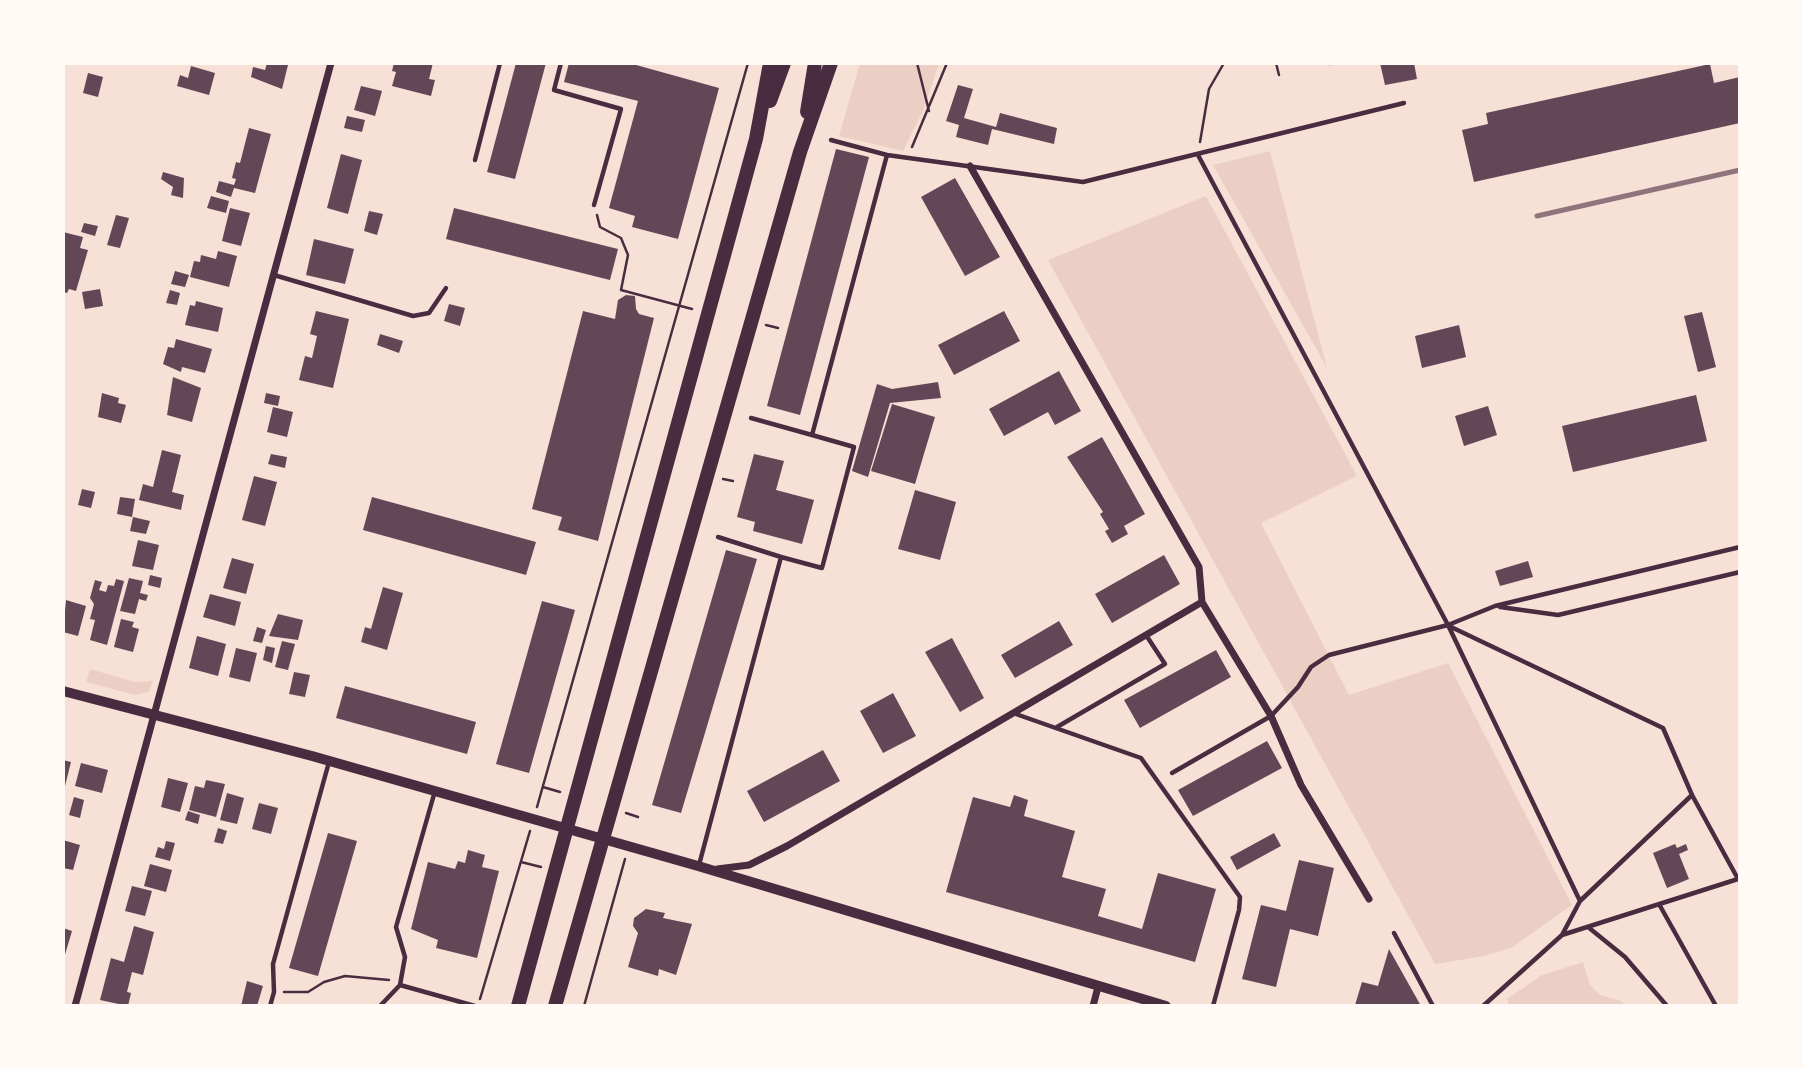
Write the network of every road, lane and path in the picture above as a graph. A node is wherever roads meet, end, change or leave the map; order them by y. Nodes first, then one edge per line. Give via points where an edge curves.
1 (331, 63) edge
2 (500, 63) edge
3 (561, 63) edge
4 (748, 63) edge
5 (770, 63) edge
6 (784, 63) edge
7 (815, 63) edge
8 (831, 63) edge
9 (917, 63) edge
10 (947, 63) edge
11 (1224, 63) edge
12 (1276, 63) edge
13 (1279, 75) dead end
14 (1404, 103) dead end
15 (929, 111) junction
16 (756, 139) junction
17 (831, 140) dead end
18 (800, 152) junction
19 (887, 155) junction
20 (1198, 155) junction
21 (907, 158) junction
22 (475, 160) dead end
23 (970, 166) junction
24 (594, 205) joint
25 (273, 275) junction
26 (446, 288) dead end
27 (679, 305) junction
28 (751, 418) dead end
29 (812, 435) junction
30 (718, 537) dead end
31 (1740, 547) edge
32 (781, 557) junction
33 (1740, 572) edge
34 (1202, 602) junction
35 (1495, 606) junction
36 (1448, 625) junction
37 (1146, 635) junction
38 (63, 691) edge
39 (1012, 713) junction
40 (154, 714) junction
41 (1271, 716) junction
42 (1056, 728) junction
43 (330, 761) junction
44 (1172, 774) dead end
45 (435, 791) junction
46 (1692, 795) junction
47 (534, 819) junction
48 (569, 829) junction
49 (603, 838) junction
50 (629, 846) junction
51 (698, 866) junction
52 (713, 870) junction
53 (1739, 879) edge
54 (1369, 899) dead end
55 (1580, 901) junction
56 (1659, 904) junction
57 (1587, 927) junction
58 (1394, 933) dead end
59 (1562, 935) junction
60 (401, 983) junction
61 (1098, 988) junction
62 (274, 992) junction
63 (75, 1006) edge
64 (270, 1006) edge
65 (380, 1006) edge
66 (476, 1006) edge
67 (518, 1006) edge
68 (555, 1006) edge
69 (583, 1006) edge
70 (1094, 1006) edge
71 (1166, 1006) edge
72 (1213, 1006) edge
73 (1433, 1006) edge
74 (1483, 1006) edge
75 (1667, 1006) edge
76 (1716, 1006) edge

1 - 25 street
2 - 22 lane
3 - 24 lane via 554,90 621,109
4 - 27 path
5 - 16 main road
6 - 16 main road
7 - 18 main road
8 - 18 main road
9 - 15 path
10 - 15 path
11 - 20 path via 1209,89
12 - 13 path
14 - 20 lane
15 - 21 path
16 - 48 main road
17 - 19 lane
18 - 49 main road
19 - 21 lane
19 - 29 lane
20 - 23 lane via 1083,182
20 - 36 lane
21 - 23 lane
23 - 34 street via 1199,567
24 - 27 path via 600,227 621,238 628,255 621,290
25 - 26 lane via 413,316 429,313
25 - 40 street
27 - 47 path
28 - 29 lane
29 - 32 lane via 854,447 822,568
30 - 32 lane
31 - 35 lane
32 - 51 lane
33 - 35 lane via 1558,615
34 - 37 street
34 - 41 street
35 - 36 lane
36 - 41 lane via 1329,655 1311,667
36 - 46 lane via 1663,728
36 - 55 lane
37 - 39 street
37 - 42 lane via 1165,664
38 - 40 street
39 - 42 lane
39 - 52 street via 787,846 749,865
40 - 43 street
40 - 63 street
41 - 44 lane
41 - 54 street via 1301,785
42 - 72 lane via 1141,758 1240,897
43 - 45 street
43 - 62 lane via 274,964
45 - 47 street
45 - 60 lane via 397,927 405,957
46 - 53 lane
46 - 55 lane
47 - 48 street
47 - 66 path
48 - 49 street
48 - 67 main road
49 - 50 street
49 - 68 main road
50 - 51 street
50 - 69 path
51 - 52 street
52 - 61 street
53 - 56 lane
55 - 59 lane
56 - 57 lane
56 - 76 lane
57 - 59 lane
57 - 75 lane via 1625,957
58 - 73 lane
59 - 74 lane
60 - 62 path via 345,976 308,992
60 - 65 lane
60 - 66 lane
61 - 70 street
61 - 71 street
62 - 64 lane

